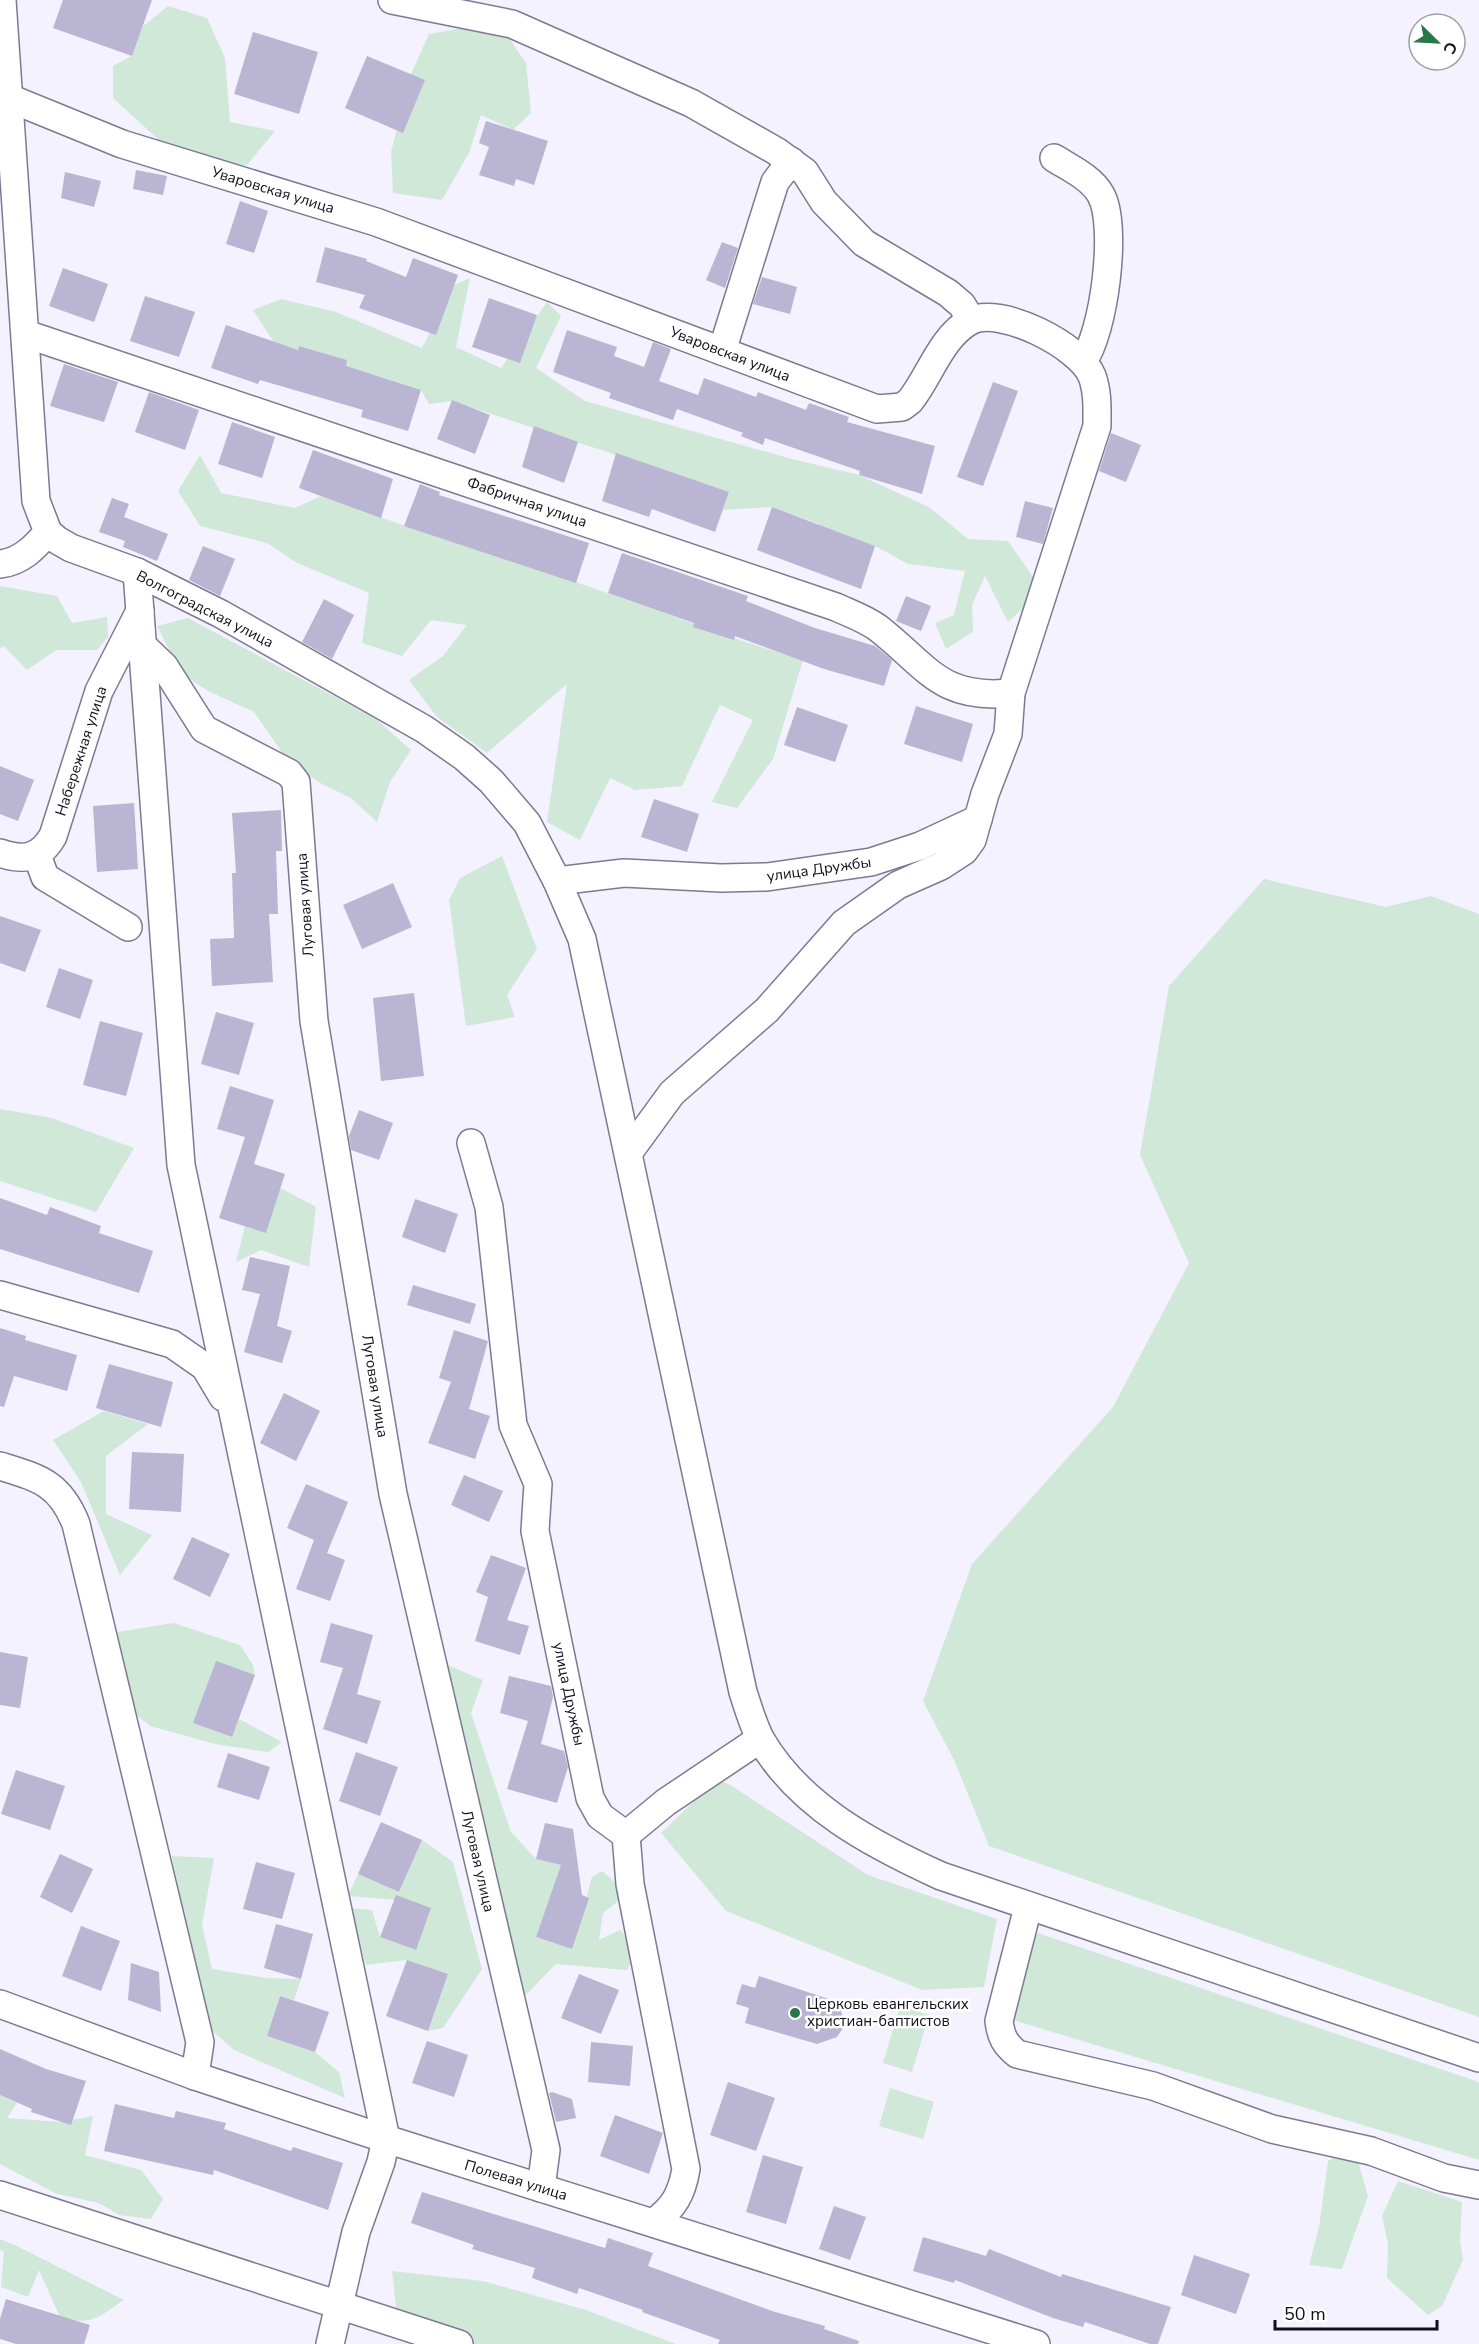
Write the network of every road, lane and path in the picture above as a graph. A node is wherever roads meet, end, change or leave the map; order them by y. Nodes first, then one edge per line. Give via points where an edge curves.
1 (2, 0) edge
2 (392, 0) edge
3 (9, 98) junction
4 (1054, 158) dead end
5 (791, 161) junction
6 (972, 320) junction
7 (26, 334) junction
8 (722, 351) junction
9 (1083, 361) junction
10 (48, 532) junction
11 (0, 564) edge
12 (136, 572) junction
13 (140, 611) junction
14 (143, 646) junction
15 (1011, 693) junction
16 (978, 819) junction
17 (0, 853) edge
18 (37, 855) junction
19 (557, 881) junction
20 (128, 927) dead end
21 (471, 1143) dead end
22 (629, 1152) junction
23 (0, 1295) edge
24 (215, 1333) junction
25 (172, 1344) junction
26 (234, 1424) junction
27 (0, 1466) edge
28 (760, 1739) junction
29 (626, 1835) junction
30 (1028, 1907) junction
31 (0, 2004) edge
32 (1479, 2058) edge
33 (195, 2076) junction
34 (386, 2139) junction
35 (1479, 2185) edge
36 (541, 2188) junction
37 (0, 2195) edge
38 (654, 2222) junction
39 (339, 2306) junction
40 (330, 2344) edge
41 (459, 2344) edge
42 (1036, 2344) edge

1 - 3 street
2 - 5 street via 512,24 691,103
3 - 7 street
3 - 8 street, Уваровская улица via 122,144 376,222
4 - 9 street via 1089,180 1100,192 1110,223 1101,322
5 - 6 street via 805,172 824,201 864,243 948,293
5 - 8 street via 775,182
6 - 8 street, Уваровская улица via 957,331 910,401 890,410 877,409
6 - 9 street via 1003,320 1025,327 1062,343
7 - 10 street via 36,501
7 - 15 street, Фабричная улица via 836,607 876,626 949,685 976,694
9 - 15 street via 1092,376 1097,398 1097,426
10 - 11 street via 20,558
10 - 12 street, Волгоградская улица via 71,548
12 - 13 street
12 - 19 street, Волгоградская улица via 221,614 424,729 464,757 527,823
13 - 14 street
13 - 18 street, Набережная улица via 99,691 53,836
14 - 24 street via 181,1165
14 - 36 street, Луговая улица via 164,666 204,729 289,773 296,782 314,1021 393,1494 546,2150
15 - 16 street via 1008,734
16 - 19 street, улица Дружбы via 920,846 871,862 767,877 624,873
16 - 22 street via 964,852 898,885 844,923 767,1010 672,1093
17 - 18 street via 24,859
18 - 20 street via 45,877
19 - 22 street, Волгоградская улица via 582,939
21 - 29 street, улица Дружбы via 489,1206 513,1425 537,1484 535,1532 590,1798 600,1816
22 - 28 street, Волгоградская улица via 743,1692
23 - 25 street
24 - 25 street
24 - 26 street
25 - 26 street via 205,1367
26 - 34 street
27 - 33 street via 49,1484 61,1494 76,1524 200,2042
28 - 29 street via 666,1802
28 - 30 street, Волгоградская улица via 796,1788 839,1821 899,1857
29 - 38 street via 630,1884 686,2169 676,2202
30 - 32 street, Волгоградская улица
30 - 35 street via 999,2021 1006,2045 1017,2054 1153,2086 1272,2129 1371,2151 1444,2178
31 - 33 street, Полевая улица
33 - 34 street, Полевая улица
34 - 36 street, Полевая улица
34 - 39 street via 356,2232
36 - 38 street, Полевая улица
37 - 39 street
38 - 42 street, Полевая улица
39 - 40 street
39 - 41 street

